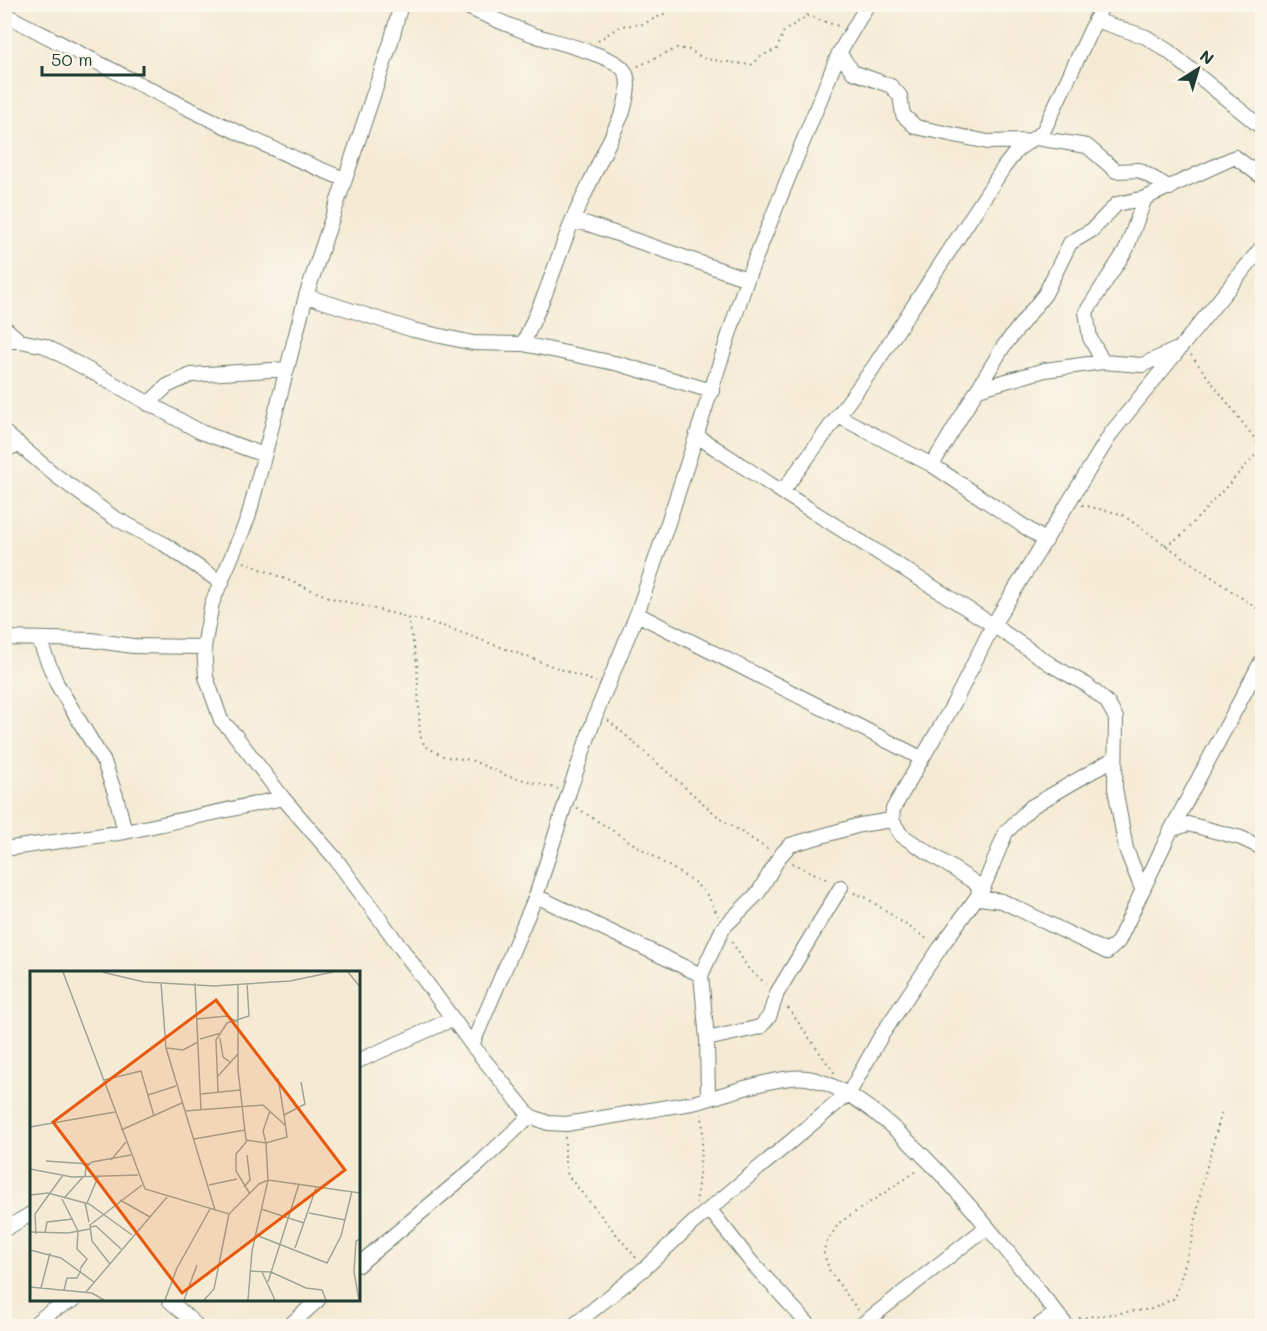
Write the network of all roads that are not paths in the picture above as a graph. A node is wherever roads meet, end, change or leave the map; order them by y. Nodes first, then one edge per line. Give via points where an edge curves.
1 (401, 4) edge
2 (460, 4) edge
3 (868, 4) edge
4 (1103, 4) edge
5 (4, 14) edge
6 (1095, 20) junction
7 (839, 53) junction
8 (1263, 128) edge
9 (1033, 140) junction
10 (1263, 177) edge
11 (345, 179) junction
12 (1170, 188) junction
13 (1145, 198) junction
14 (572, 221) junction
15 (1263, 247) edge
16 (747, 279) junction
17 (306, 296) junction
18 (4, 327) edge
19 (20, 341) junction
20 (4, 342) edge
21 (523, 344) junction
22 (1184, 346) junction
23 (1103, 362) junction
24 (286, 369) junction
25 (978, 389) junction
26 (712, 391) junction
27 (148, 404) junction
28 (838, 416) junction
29 (4, 432) edge
30 (697, 436) junction
31 (18, 443) junction
32 (4, 452) edge
33 (264, 455) junction
34 (932, 465) junction
35 (782, 492) junction
36 (1046, 541) junction
37 (222, 583) junction
38 (637, 614) junction
39 (993, 625) junction
40 (4, 638) edge
41 (39, 640) junction
42 (204, 647) junction
43 (1263, 660) edge
44 (921, 758) junction
45 (1115, 758) junction
46 (284, 798) junction
47 (892, 820) junction
48 (1171, 830) junction
49 (124, 832) junction
50 (1263, 848) edge
51 (4, 849) edge
52 (841, 887) road end
53 (1142, 889) junction
54 (536, 896) junction
55 (979, 898) junction
56 (701, 975) junction
57 (453, 1019) junction
58 (707, 1040) junction
59 (472, 1045) junction
60 (360, 1060) edge
61 (849, 1093) junction
62 (704, 1100) junction
63 (530, 1116) junction
64 (710, 1210) junction
65 (30, 1214) edge
66 (987, 1227) junction
67 (4, 1230) edge
68 (360, 1263) edge
69 (70, 1301) edge
70 (172, 1301) edge
71 (316, 1301) edge
72 (1061, 1318) edge
73 (581, 1324) edge
74 (863, 1324) edge
75 (33, 1326) edge
76 (197, 1326) edge
77 (289, 1326) edge
78 (810, 1326) edge
79 (1038, 1326) edge

1 - 11 street
2 - 14 street via 611,60 623,69 627,78 623,112
3 - 7 street
4 - 6 street
5 - 11 street via 296,159
6 - 8 street via 1146,37 1168,51
6 - 9 street via 1058,104
7 - 9 street via 854,72 891,86 900,96 903,115 916,127 988,141
7 - 16 street
9 - 12 street via 1087,146 1116,171 1139,170
9 - 28 street via 1018,149 1004,167
10 - 12 street via 1235,158
11 - 17 street
12 - 13 street
13 - 23 street via 1126,250 1086,312 1090,338
13 - 25 street via 1117,204 1092,230 1070,243 1045,294 1003,347
14 - 16 street
14 - 21 street
15 - 22 street
16 - 26 street
17 - 21 street via 423,332 473,343
17 - 24 street
18 - 19 street
19 - 20 street
19 - 27 street via 45,346
21 - 26 street via 619,364
22 - 23 street via 1142,365
22 - 36 street via 1112,432
23 - 25 street via 1045,370
24 - 27 street via 191,375 167,386
24 - 33 street
25 - 34 street
26 - 30 street
27 - 33 street via 201,432
28 - 34 street
28 - 35 street
29 - 31 street
30 - 35 street
30 - 38 street
31 - 32 street
31 - 37 street via 113,517 164,543
33 - 37 street via 248,518
34 - 36 street
35 - 39 street
36 - 39 street
37 - 42 street via 212,603
38 - 44 street
38 - 54 street via 597,711
39 - 44 street
39 - 45 street via 1107,702 1116,717
40 - 41 street
41 - 42 street
41 - 49 street via 57,684 104,762
42 - 46 street via 206,677 221,720
43 - 48 street
44 - 47 street via 893,809
45 - 53 street via 1115,789 1126,849
45 - 55 street via 1031,807 1006,832
46 - 49 street
46 - 57 street via 335,858
47 - 55 street via 901,835 974,882
47 - 56 street via 790,845 758,893 723,928
48 - 50 street via 1188,824
48 - 53 street
49 - 51 street
52 - 58 street via 760,1027
53 - 55 street via 1118,942 1107,952 1002,901
54 - 56 street
54 - 59 street
55 - 61 street via 881,1036
56 - 58 street
57 - 59 street
57 - 60 street
58 - 62 street
59 - 63 street
61 - 62 street via 807,1078 789,1078
61 - 64 street
61 - 66 street via 930,1163
62 - 63 street via 566,1124 548,1124
63 - 68 street
64 - 73 street
64 - 78 street
65 - 67 street
66 - 72 street
66 - 74 street
69 - 75 street
70 - 76 street
71 - 77 street
72 - 79 street

